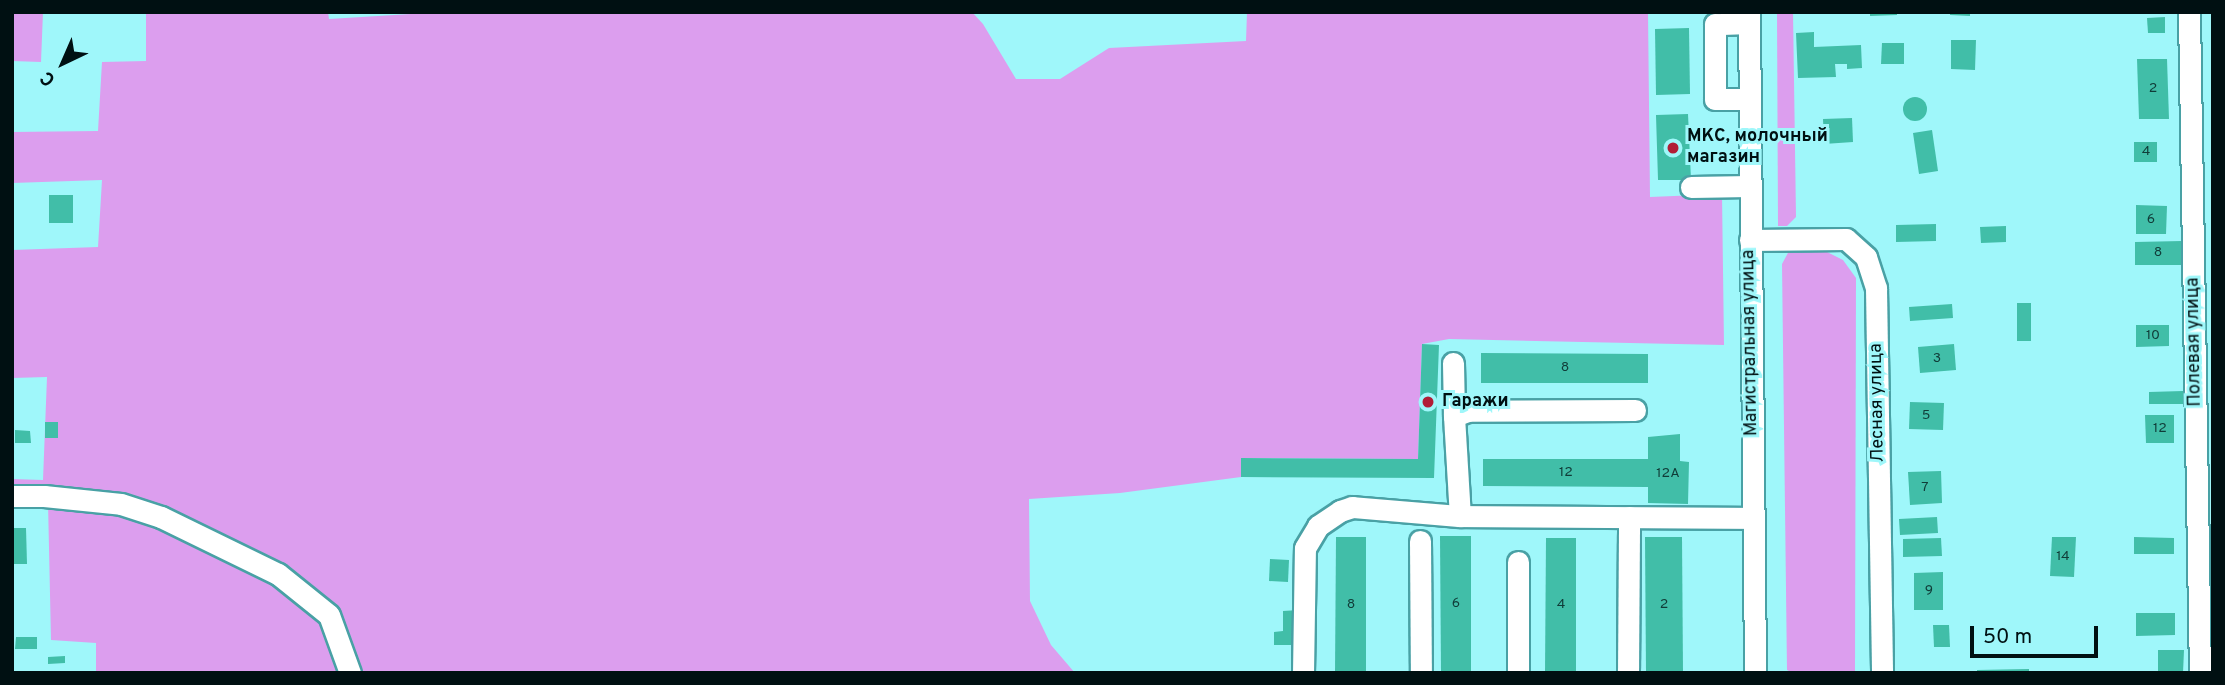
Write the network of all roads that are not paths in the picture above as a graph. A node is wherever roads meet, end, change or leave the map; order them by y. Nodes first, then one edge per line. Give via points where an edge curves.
1 (2189, 12) edge
2 (1749, 18) edge
3 (1749, 99) junction
4 (1750, 186) junction
5 (1691, 187) dead end
6 (1750, 240) junction
7 (1453, 363) dead end
8 (1634, 410) dead end
9 (1454, 416) junction
10 (12, 496) edge
11 (1460, 516) junction
12 (1629, 517) junction
13 (1753, 518) junction
14 (1420, 541) dead end
15 (1518, 562) dead end
16 (350, 673) edge
17 (1303, 673) edge
18 (1421, 673) edge
19 (1518, 673) edge
20 (1628, 673) edge
21 (1755, 673) edge
22 (1882, 673) edge
23 (2200, 673) edge

1 - 23 street, Полевая улица
2 - 3 street, Магистральная улица
2 - 3 street via 1715,24 1715,99
3 - 4 street, Магистральная улица
4 - 5 street
4 - 6 street, Магистральная улица
6 - 13 street, Магистральная улица
6 - 22 street, Лесная улица via 1846,239 1866,257 1876,288
7 - 9 street
8 - 9 street via 1468,411
9 - 11 street
10 - 16 street via 121,504 160,517 278,574 329,615
11 - 12 street
11 - 17 street via 1352,507 1318,526 1305,548
12 - 13 street
12 - 20 street
13 - 21 street, Магистральная улица
14 - 18 street
15 - 19 street

